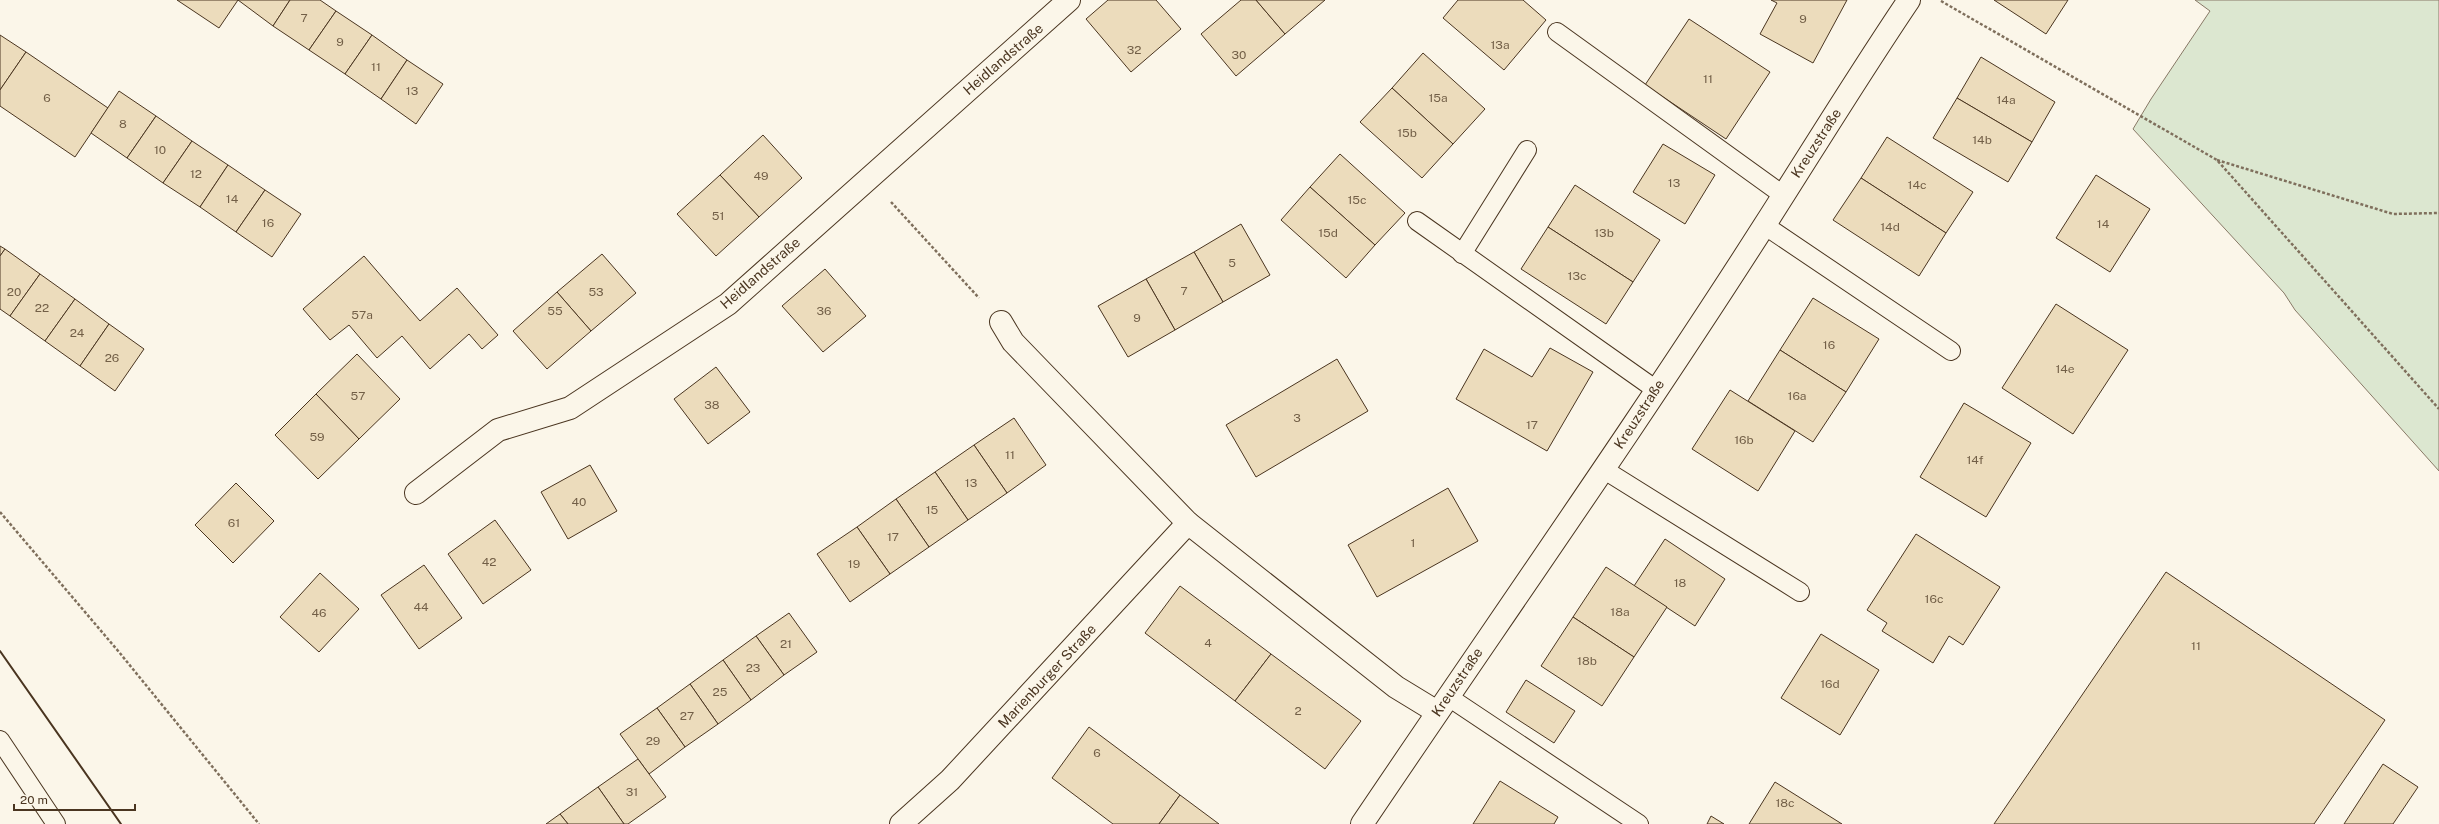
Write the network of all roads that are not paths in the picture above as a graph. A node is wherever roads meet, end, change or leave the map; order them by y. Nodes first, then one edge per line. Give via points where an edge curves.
1 (1069, 0) edge
2 (1909, 0) edge
3 (1557, 32) dead end
4 (1527, 150) dead end
5 (1783, 195) junction
6 (1417, 221) dead end
7 (1764, 226) junction
8 (1462, 254) junction
9 (1001, 322) dead end
10 (1951, 351) dead end
11 (1656, 389) junction
12 (1603, 469) junction
13 (416, 493) dead end
14 (1188, 523) junction
15 (1800, 592) dead end
16 (1442, 704) junction
17 (0, 740) edge
18 (56, 824) edge
19 (901, 824) edge
20 (1362, 824) edge
21 (1639, 824) edge

1 - 13 street, Heidlandstraße via 728,304 570,408 498,430
2 - 5 street, Kreuzstraße
3 - 5 lane
4 - 8 lane
5 - 7 street, Kreuzstraße
6 - 8 lane
7 - 10 lane
7 - 11 street, Kreuzstraße
8 - 11 lane
9 - 14 street via 1013,342
11 - 12 street, Kreuzstraße
12 - 15 lane
12 - 16 street, Kreuzstraße
14 - 16 street via 1396,686
14 - 19 street, Marienburger Straße via 950,780
16 - 20 street, Kreuzstraße
16 - 21 lane
17 - 18 lane

